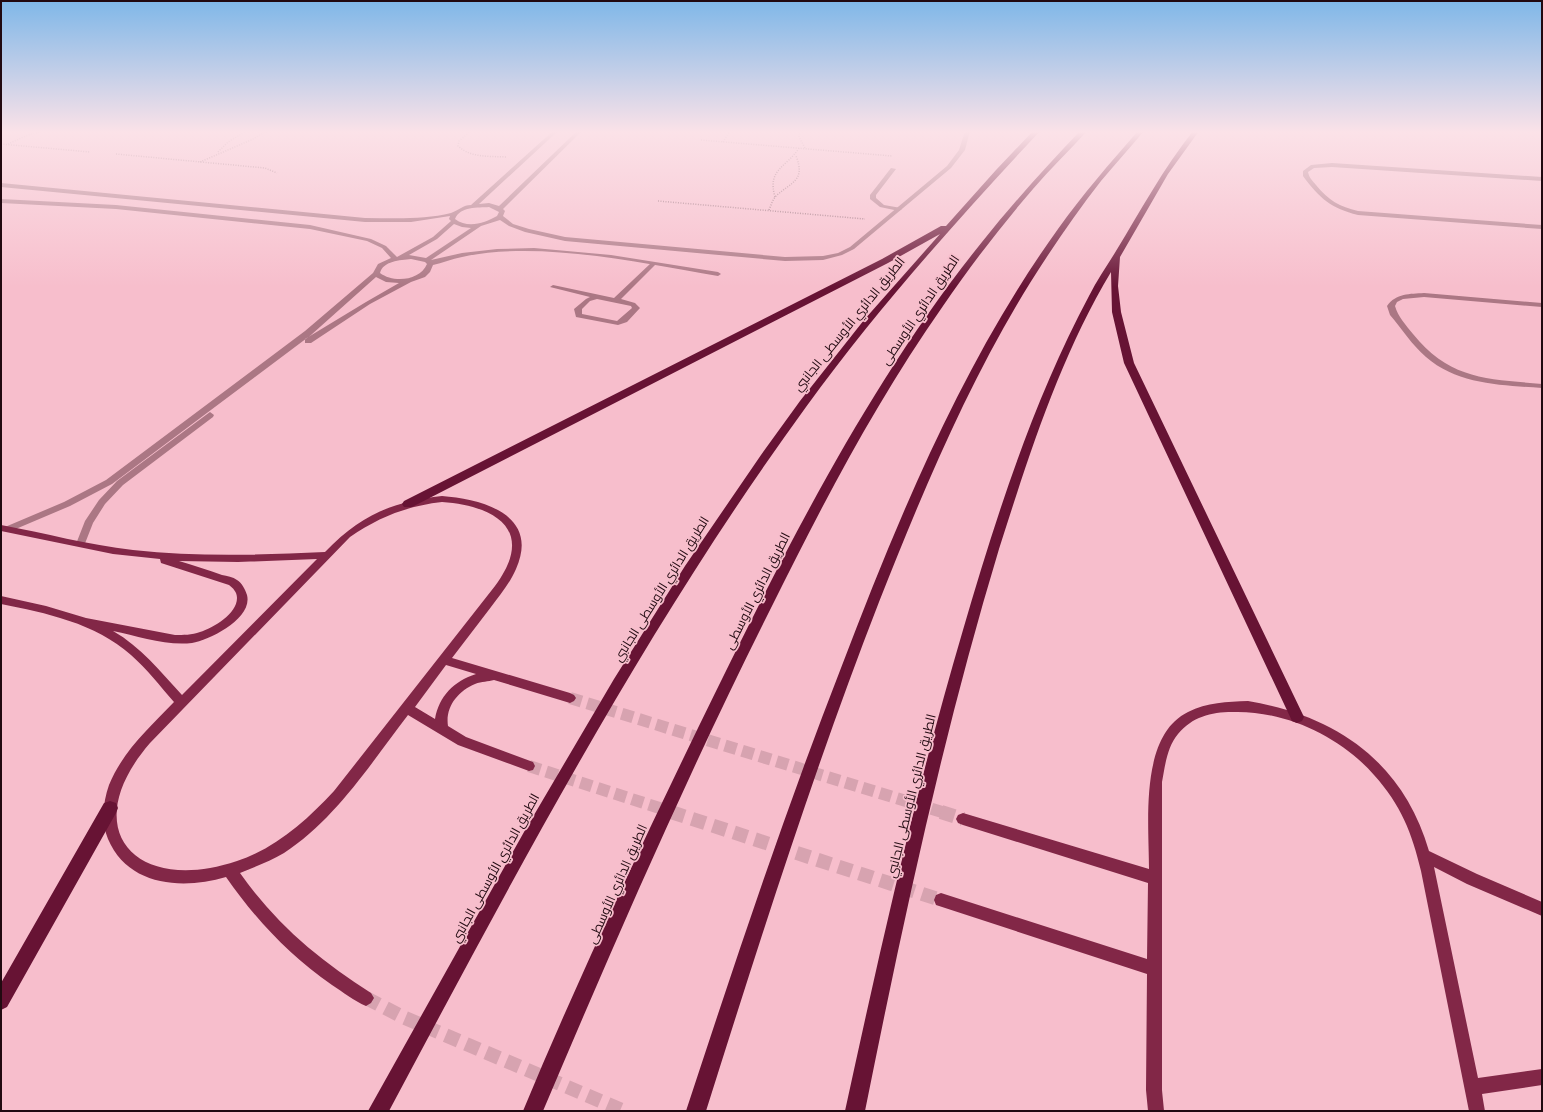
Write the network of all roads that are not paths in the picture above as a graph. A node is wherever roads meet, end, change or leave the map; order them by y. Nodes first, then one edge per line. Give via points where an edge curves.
1 (499, 183) edge
2 (527, 183) edge
3 (882, 183) edge
4 (929, 183) edge
5 (988, 183) edge
6 (1035, 183) edge
7 (1097, 183) edge
8 (1158, 183) edge
9 (1311, 183) edge
10 (1, 185) edge
11 (1, 201) edge
12 (473, 206) junction
13 (500, 209) junction
14 (899, 209) junction
15 (454, 214) junction
16 (500, 217) junction
17 (454, 221) junction
18 (955, 221) junction
19 (483, 224) junction
20 (1542, 227) edge
21 (1118, 253) junction
22 (398, 258) junction
23 (428, 262) junction
24 (653, 264) junction
25 (376, 274) junction
26 (718, 274) dead end
27 (409, 280) junction
28 (553, 287) dead end
29 (600, 297) junction
30 (616, 300) junction
31 (1542, 306) edge
32 (1542, 386) edge
33 (408, 504) junction
34 (4, 528) edge
35 (81, 544) junction
36 (150, 555) junction
37 (327, 555) junction
38 (1, 600) edge
39 (87, 622) junction
40 (444, 660) junction
41 (498, 676) junction
42 (570, 698) tunnel mouth
43 (181, 702) junction
44 (407, 708) junction
45 (1297, 718) junction
46 (442, 730) junction
47 (530, 766) tunnel mouth
48 (110, 808) junction
49 (963, 819) tunnel mouth
50 (1424, 854) junction
51 (229, 870) junction
52 (1155, 878) junction
53 (941, 900) tunnel mouth
54 (1542, 910) edge
55 (1154, 970) junction
56 (366, 998) tunnel mouth
57 (1, 1001) edge
58 (1542, 1077) edge
59 (1472, 1087) junction
60 (378, 1111) edge
61 (533, 1111) edge
62 (696, 1111) edge
63 (855, 1111) edge
64 (1156, 1111) edge
65 (1477, 1111) edge

1 - 12 street
2 - 13 street
3 - 14 street via 872,195 873,199 882,206
4 - 14 street
5 - 18 highway, الطريق الدائري الأوسطى الجانبي
6 - 61 highway, الطريق الدائري الأوسطى via 957,281 903,361 845,457 774,589 695,751 621,910
7 - 62 highway via 1035,270 973,377 925,477 867,615 833,705
8 - 21 highway, الطريق الدائري الأوسطى الجانبي
9 - 20 street via 1325,200 1338,208 1358,213
10 - 15 street via 365,220 411,220
11 - 22 street via 116,207 310,227 369,240
12 - 13 street via 489,205
12 - 15 street
13 - 16 street
14 - 16 street via 852,248 840,254 805,260 565,239 527,231
15 - 17 street
16 - 19 street
17 - 19 street via 466,225
17 - 22 street via 435,238
18 - 33 highway via 900,253
18 - 60 highway, الطريق الدائري الأوسطى الجانبي via 876,310 817,385 692,566 581,748
19 - 23 street via 467,232
21 - 45 highway via 1114,284 1115,302 1117,321 1129,363
21 - 63 highway, الطريق الدائري الأوسطى الجانبي via 1084,314 1049,393 1010,497 989,563 926,794 878,999
22 - 23 street via 415,257
22 - 25 street via 380,265
23 - 24 street via 463,254 505,250 577,254
23 - 27 street via 430,268 425,273
24 - 26 street
24 - 30 street
25 - 27 street via 387,281
25 - 34 street via 308,333 109,482 67,504
27 - 35 street via 317,335 120,483 102,502
28 - 29 street
29 - 30 street
29 - 30 street via 588,300 577,313 618,323 636,308 633,304
31 - 32 street via 1424,295 1401,297 1391,306 1393,313 1428,355 1447,368 1489,381
33 - 37 main road via 360,525
33 - 40 main road via 425,500 453,499 486,506 507,520 516,540 513,565 507,577
34 - 35 main road
35 - 36 main road
36 - 37 main road via 200,559 253,559
36 - 39 main road via 233,582 240,587 243,594 237,612 216,630 188,639 175,639
37 - 43 main road
38 - 39 main road via 43,608
39 - 43 main road via 117,638 145,662
40 - 41 main road
40 - 44 main road
41 - 42 main road
41 - 46 main road via 488,676 467,683 450,696 441,714
43 - 48 main road via 134,752 113,790
44 - 46 main road
44 - 51 main road via 319,817 278,849
45 - 50 main road via 1342,740 1381,773 1409,813
45 - 52 main road via 1253,706 1213,708 1181,722 1170,734 1162,748 1156,782
46 - 47 main road via 483,750
48 - 51 main road via 110,826 115,843 125,856 140,867 158,874 180,876
48 - 57 highway
49 - 52 main road
50 - 54 main road via 1472,879
50 - 59 main road
51 - 56 main road via 253,904 299,952 330,976
52 - 55 main road
53 - 55 main road
55 - 64 main road
58 - 59 main road
59 - 65 main road

